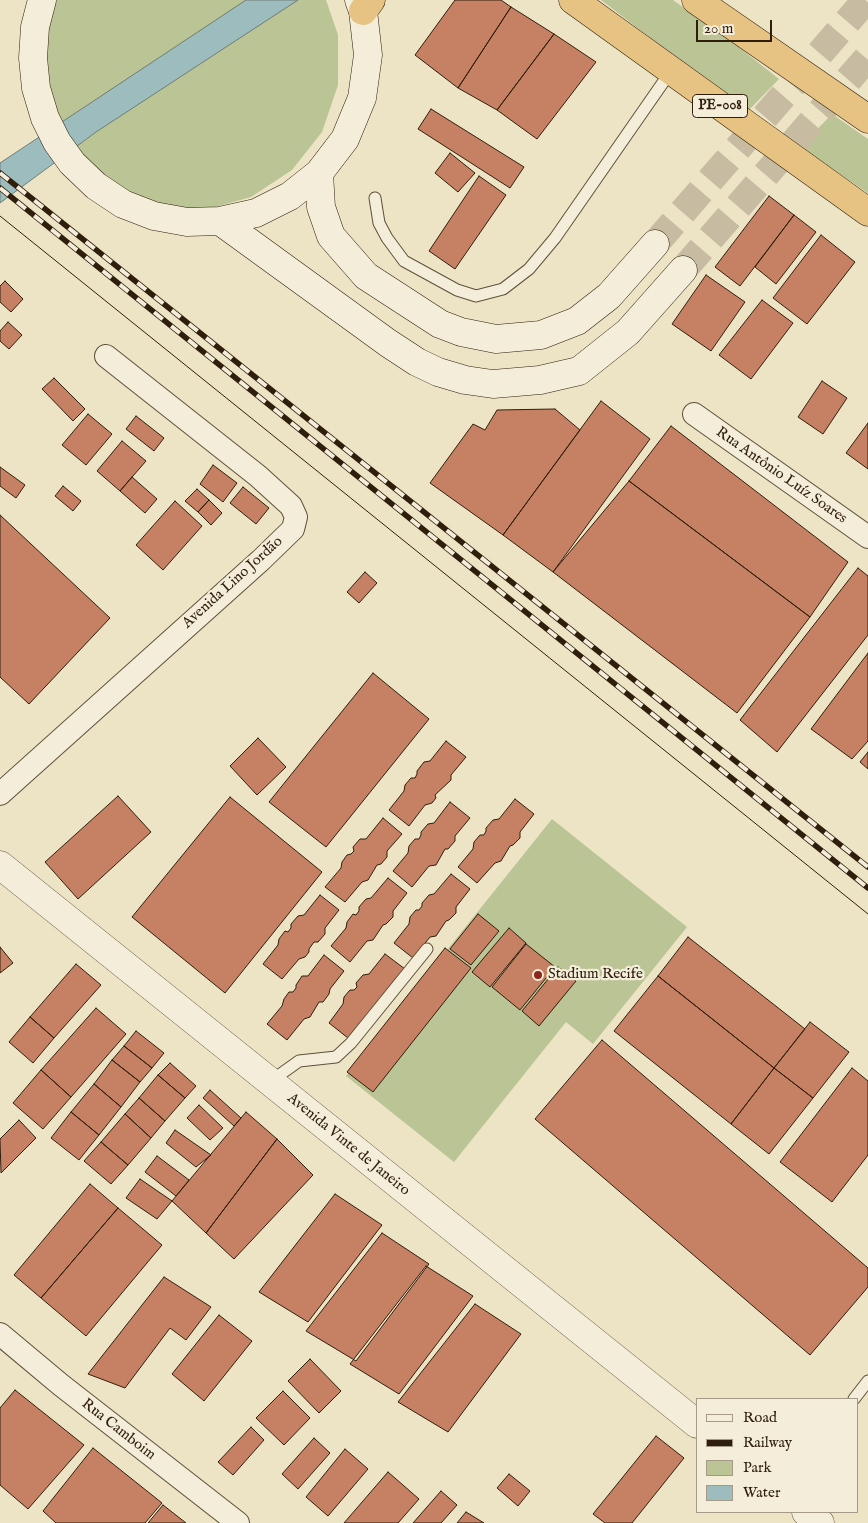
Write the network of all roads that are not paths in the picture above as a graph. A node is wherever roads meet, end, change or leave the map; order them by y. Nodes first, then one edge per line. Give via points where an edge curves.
1 (42, 0) edge
2 (573, 0) edge
3 (696, 0) edge
4 (364, 4) edge
5 (671, 71) junction
6 (868, 119) edge
7 (318, 173) junction
8 (375, 198) dead end
9 (868, 212) edge
10 (220, 221) junction
11 (655, 244) tunnel mouth
12 (683, 270) tunnel mouth
13 (106, 356) dead end
14 (694, 414) dead end
15 (868, 537) edge
16 (0, 794) edge
17 (0, 865) edge
18 (427, 949) dead end
19 (270, 1082) junction
20 (0, 1334) edge
21 (868, 1382) edge
22 (855, 1398) edge
23 (696, 1423) edge
24 (807, 1513) edge
25 (238, 1523) edge
26 (820, 1523) edge

1 - 10 main road via 35,27 33,58 36,88 45,118 72,163 96,186 123,204 154,216 187,222
2 - 5 highway, PE-008
3 - 6 highway
4 - 7 main road via 368,55 362,98 345,138
5 - 8 lane via 555,238 529,269 504,289 476,296 457,290 404,261 379,223
5 - 9 highway, PE-008
7 - 10 main road via 290,196 256,213
7 - 11 main road via 321,207 331,236 366,276 440,324 461,332 496,339 541,335 577,320 609,296
10 - 12 main road via 388,344 418,362 465,380 493,384 540,380 579,371 628,332
13 - 16 street, Avenida Lino Jordão via 258,476 292,506 296,517 293,529 261,560
14 - 15 street, Rua Antônio Luíz Soares
17 - 19 main road, Avenida Vinte de Janeiro
18 - 19 lane via 336,1057 299,1062
19 - 23 main road, Avenida Vinte de Janeiro
20 - 25 street, Rua Camboim via 60,1385
21 - 22 lane
24 - 26 main road

